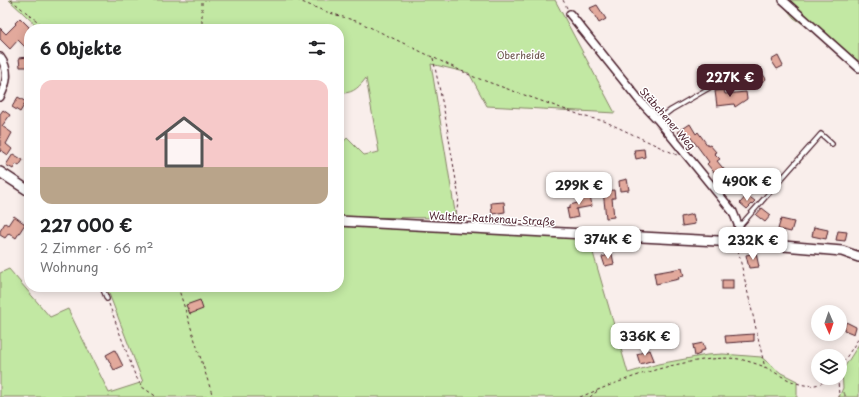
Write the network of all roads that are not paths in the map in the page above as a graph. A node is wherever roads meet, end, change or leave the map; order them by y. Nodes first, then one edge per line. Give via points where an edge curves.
1 (784, 0) edge
2 (570, 14) road end
3 (0, 56) edge
4 (859, 68) edge
5 (742, 69) dead end
6 (0, 96) edge
7 (658, 120) junction
8 (832, 144) dead end
9 (0, 172) edge
10 (24, 188) edge
11 (344, 222) edge
12 (739, 227) junction
13 (739, 242) junction
14 (859, 257) edge
15 (104, 292) edge
16 (106, 298) road end

1 - 4 street
2 - 7 street, Stäbchener Weg
3 - 6 street via 7,75
5 - 7 lane
7 - 12 street, Stäbchener Weg via 733,212
8 - 12 lane via 821,134
9 - 10 street
11 - 13 street, Walther-Rathenau-Straße
12 - 13 street, Stäbchener Weg
13 - 14 street, Walther-Rathenau-Straße via 842,251
15 - 16 lane

